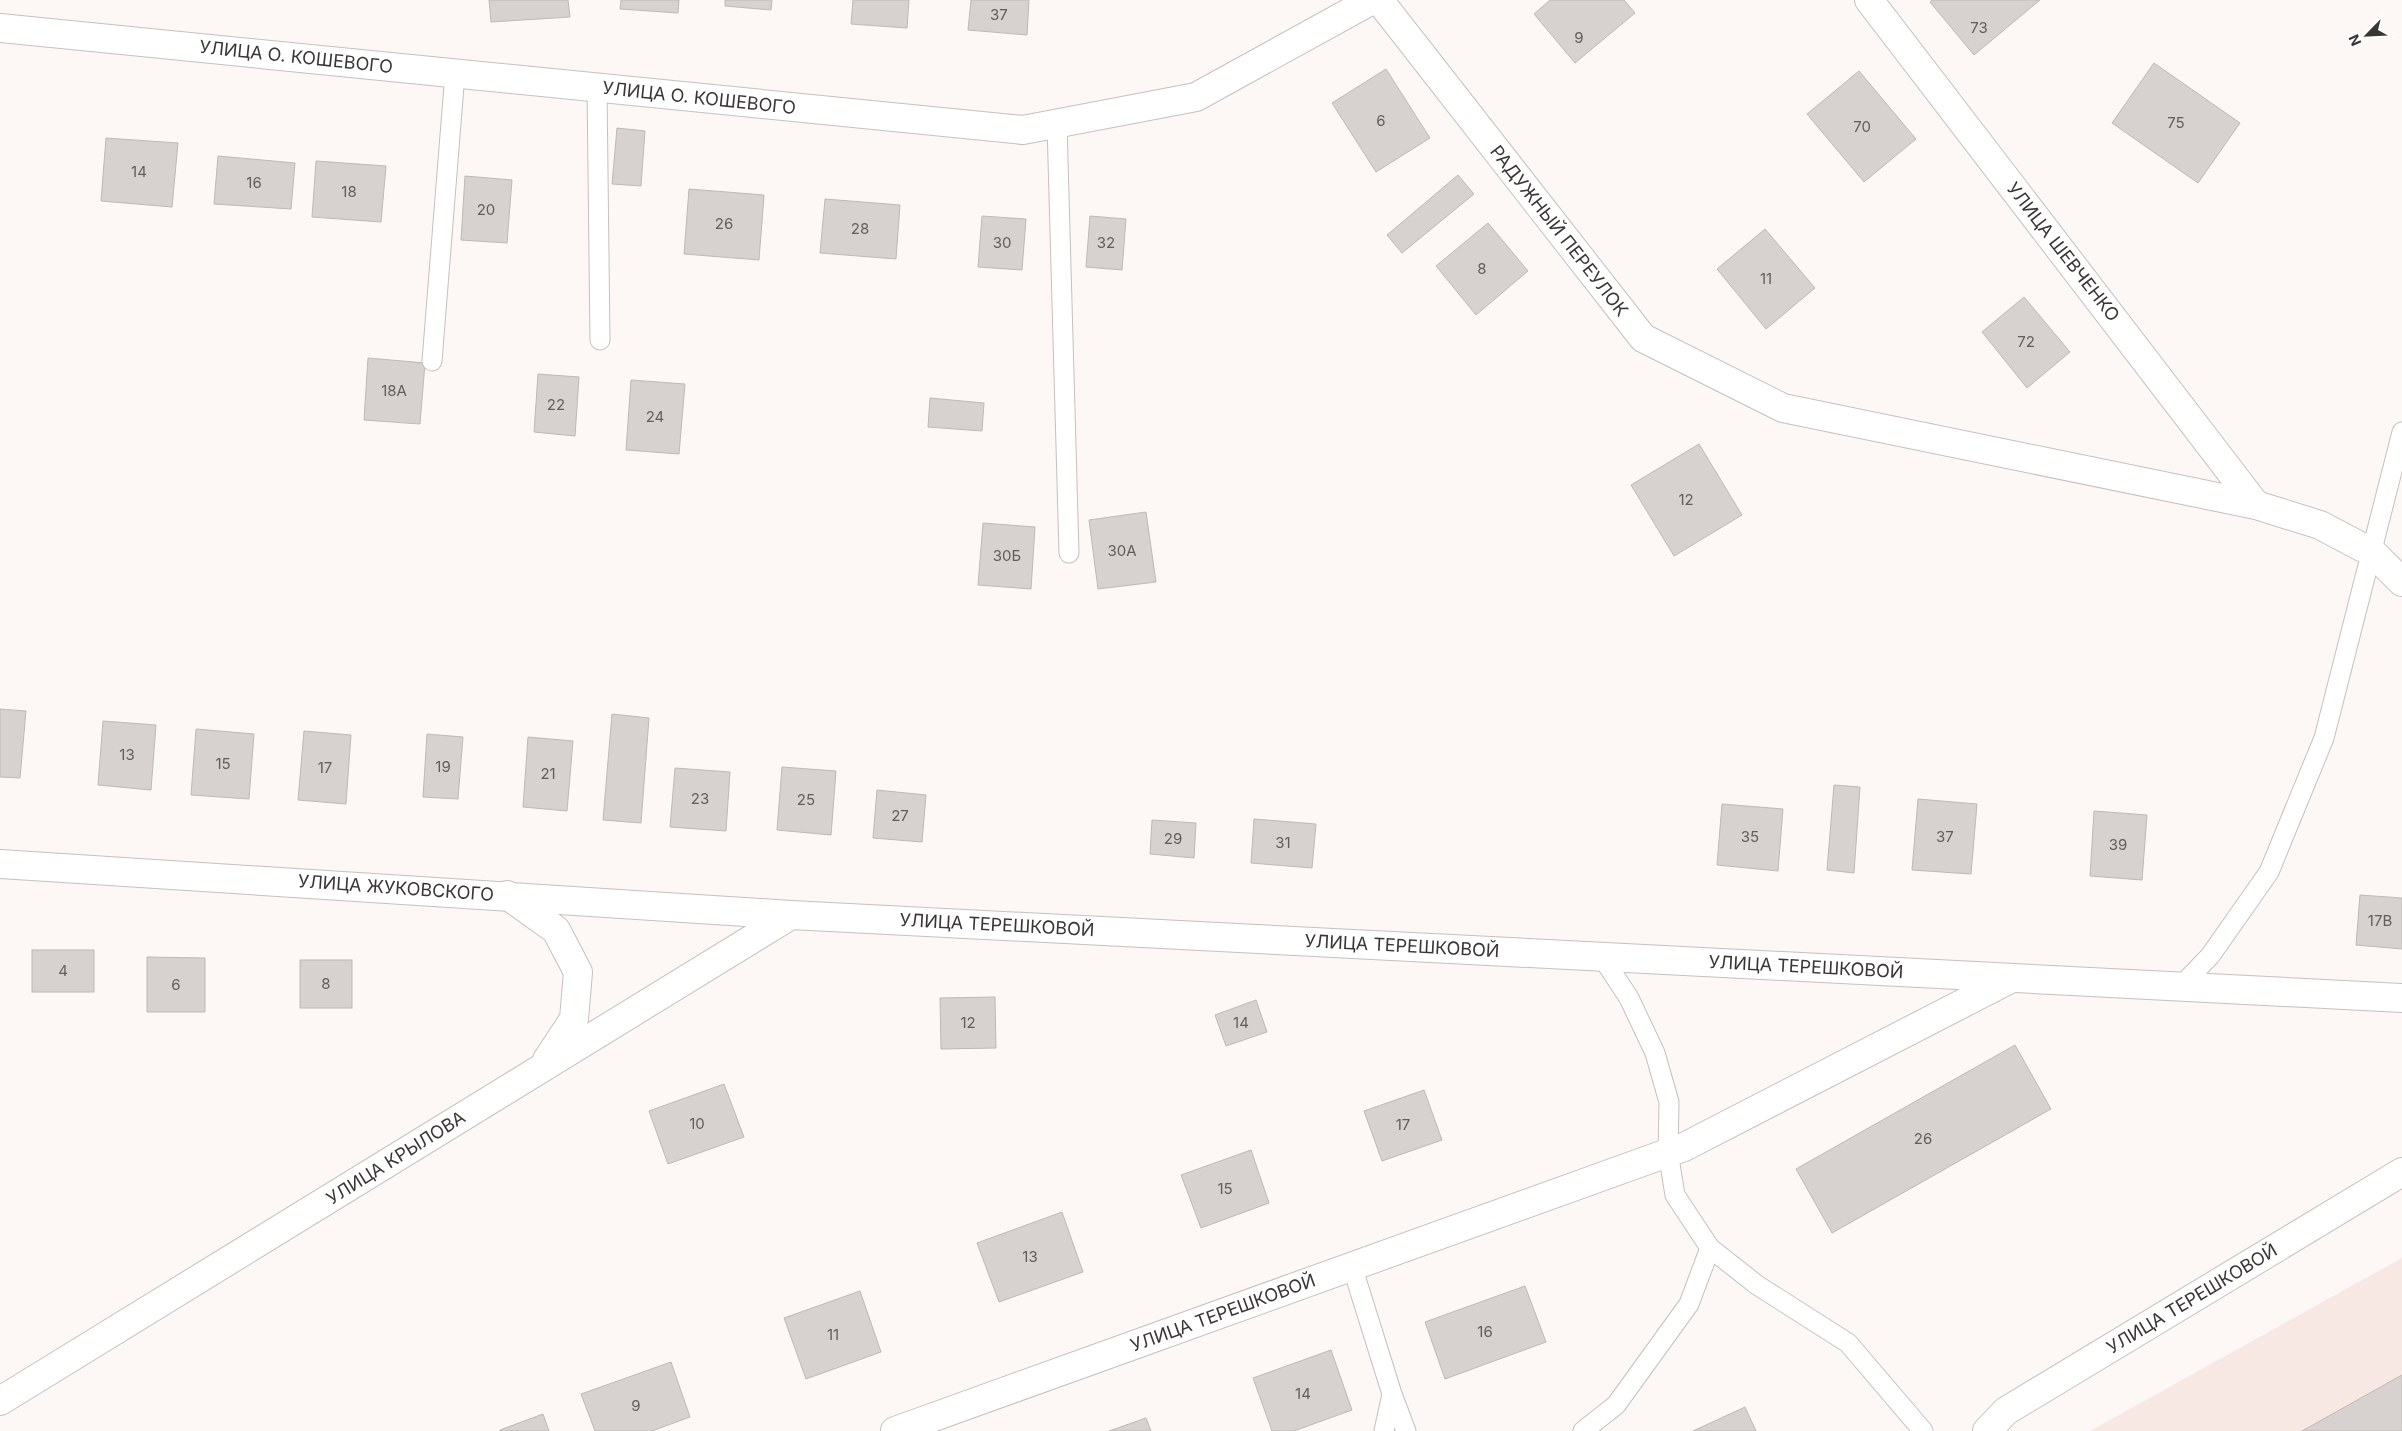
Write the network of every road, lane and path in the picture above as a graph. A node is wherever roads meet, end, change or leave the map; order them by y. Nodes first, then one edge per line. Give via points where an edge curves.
1 (1372, 0) edge
2 (1379, 0) edge
3 (1869, 0) edge
4 (0, 28) edge
5 (455, 73) junction
6 (597, 87) junction
7 (1057, 124) junction
8 (600, 340) dead end
9 (432, 361) dead end
10 (2402, 432) edge
11 (2256, 505) junction
12 (1068, 553) dead end
13 (2373, 553) junction
14 (2402, 582) edge
15 (0, 864) edge
16 (507, 895) junction
17 (792, 915) junction
18 (1602, 957) junction
19 (2012, 978) junction
20 (2180, 987) junction
21 (2402, 998) edge
22 (542, 1068) junction
23 (1668, 1152) junction
24 (2402, 1172) edge
25 (1710, 1248) junction
26 (1352, 1266) junction
27 (1392, 1394) junction
28 (0, 1400) edge
29 (895, 1431) edge
30 (1384, 1431) edge
31 (1406, 1431) edge
32 (1583, 1431) edge
33 (1922, 1431) edge
34 (1987, 1431) edge

1 - 7 street, УЛИЦА О. КОШЕВОГО via 1196,97
2 - 11 street, РАДУЖНЫЙ ПЕРЕУЛОК via 1643,338 1783,408
3 - 11 street, УЛИЦА ШЕВЧЕНКО
4 - 5 street, УЛИЦА О. КОШЕВОГО
5 - 6 street, УЛИЦА О. КОШЕВОГО
5 - 9 lane
6 - 7 street, УЛИЦА О. КОШЕВОГО via 1023,130
6 - 8 lane
7 - 12 lane
10 - 13 lane
11 - 13 street, РАДУЖНЫЙ ПЕРЕУЛОК via 2320,525
13 - 14 street, РАДУЖНЫЙ ПЕРЕУЛОК
13 - 20 lane via 2324,738 2269,872 2210,956
15 - 16 street, УЛИЦА ЖУКОВСКОГО
16 - 17 street, УЛИЦА ЖУКОВСКОГО
16 - 22 street via 556,930 578,972 574,1019
17 - 18 street, УЛИЦА ТЕРЕШКОВОЙ
17 - 22 street, УЛИЦА КРЫЛОВА
18 - 19 street, УЛИЦА ТЕРЕШКОВОЙ
18 - 23 lane via 1630,998 1655,1053 1669,1102
19 - 20 street, УЛИЦА ТЕРЕШКОВОЙ
19 - 23 street, УЛИЦА ТЕРЕШКОВОЙ via 1684,1147
20 - 21 street, УЛИЦА ТЕРЕШКОВОЙ
22 - 28 street, УЛИЦА КРЫЛОВА
23 - 25 lane via 1675,1196
23 - 26 street, УЛИЦА ТЕРЕШКОВОЙ
24 - 34 street, УЛИЦА ТЕРЕШКОВОЙ via 2006,1411
25 - 32 lane via 1689,1304 1616,1405
25 - 33 lane via 1757,1285 1848,1343
26 - 27 lane
26 - 29 street, УЛИЦА ТЕРЕШКОВОЙ
27 - 30 lane
27 - 31 lane

